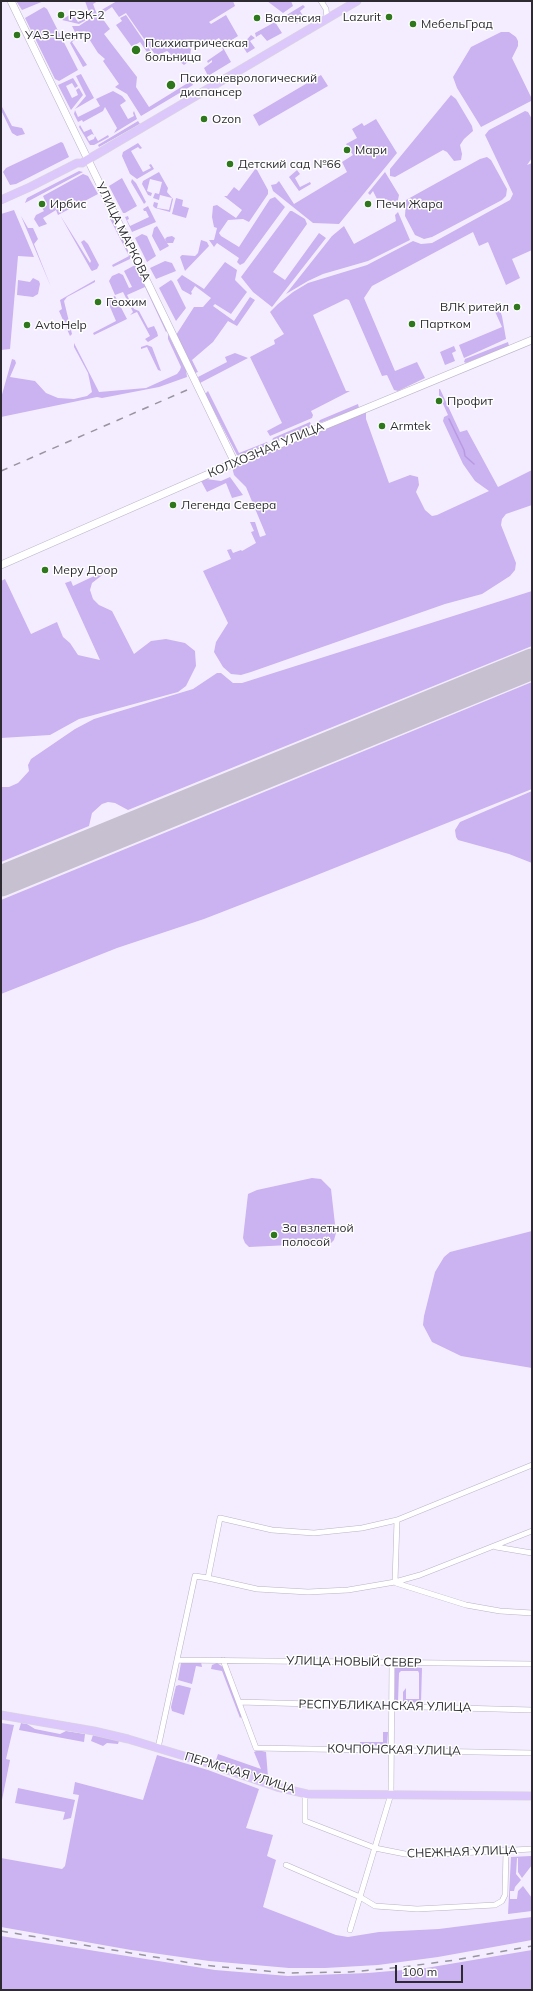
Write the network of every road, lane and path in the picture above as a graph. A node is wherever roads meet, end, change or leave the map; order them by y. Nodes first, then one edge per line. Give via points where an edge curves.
1 (11, 1) edge
2 (321, 1) edge
3 (356, 1) edge
4 (328, 18) junction
5 (85, 161) junction
6 (1, 200) edge
7 (1, 205) edge
8 (532, 340) edge
9 (235, 463) junction
10 (1, 565) edge
11 (532, 1465) edge
12 (397, 1520) junction
13 (532, 1531) edge
14 (495, 1547) junction
15 (532, 1553) edge
16 (208, 1578) junction
17 (395, 1582) junction
18 (532, 1613) edge
19 (177, 1660) junction
20 (223, 1660) junction
21 (392, 1662) junction
22 (532, 1664) edge
23 (238, 1702) junction
24 (392, 1706) junction
25 (532, 1710) edge
26 (1, 1715) edge
27 (158, 1748) junction
28 (391, 1750) junction
29 (532, 1753) edge
30 (305, 1793) junction
31 (391, 1794) junction
32 (532, 1796) edge
33 (375, 1848) junction
34 (532, 1849) edge
35 (506, 1851) junction
36 (286, 1865) dead end
37 (360, 1897) junction
38 (350, 1930) dead end

1 - 5 street, УЛИЦА МАРКОВА
2 - 4 street
3 - 4 main road
4 - 5 main road
5 - 6 main road
5 - 7 main road via 72,172
5 - 9 street, УЛИЦА МАРКОВА
8 - 9 street, КОЛХОЗНАЯ УЛИЦА
9 - 10 street, КОЛХОЗНАЯ УЛИЦА
11 - 12 street
12 - 16 street via 362,1528 314,1533 272,1530 220,1518
12 - 17 street
13 - 14 street
14 - 15 street
14 - 17 street
16 - 17 street via 257,1589 308,1592 348,1590
16 - 19 street via 195,1576
17 - 18 street via 466,1605
19 - 20 street, УЛИЦА НОВЫЙ СЕВЕР
19 - 27 street
20 - 21 street, УЛИЦА НОВЫЙ СЕВЕР
20 - 23 street
21 - 22 street, УЛИЦА НОВЫЙ СЕВЕР
21 - 24 street
23 - 24 street, РЕСПУБЛИКАНСКАЯ УЛИЦА
23 - 28 street, КОЧПОНСКАЯ УЛИЦА via 256,1748
24 - 25 street, РЕСПУБЛИКАНСКАЯ УЛИЦА
24 - 28 street
26 - 27 main road, ПЕРМСКАЯ УЛИЦА via 94,1731
27 - 30 main road, ПЕРМСКАЯ УЛИЦА via 277,1787
28 - 29 street, КОЧПОНСКАЯ УЛИЦА
28 - 31 street
30 - 31 main road, ПЕРМСКАЯ УЛИЦА
30 - 33 street, СНЕЖНАЯ УЛИЦА via 305,1821
31 - 32 main road, ПЕРМСКАЯ УЛИЦА
31 - 33 street
33 - 35 street, СНЕЖНАЯ УЛИЦА via 424,1855
33 - 37 street
34 - 35 street, СНЕЖНАЯ УЛИЦА
35 - 37 street via 505,1895 502,1901 495,1905 410,1908 375,1906
36 - 37 street
37 - 38 street

